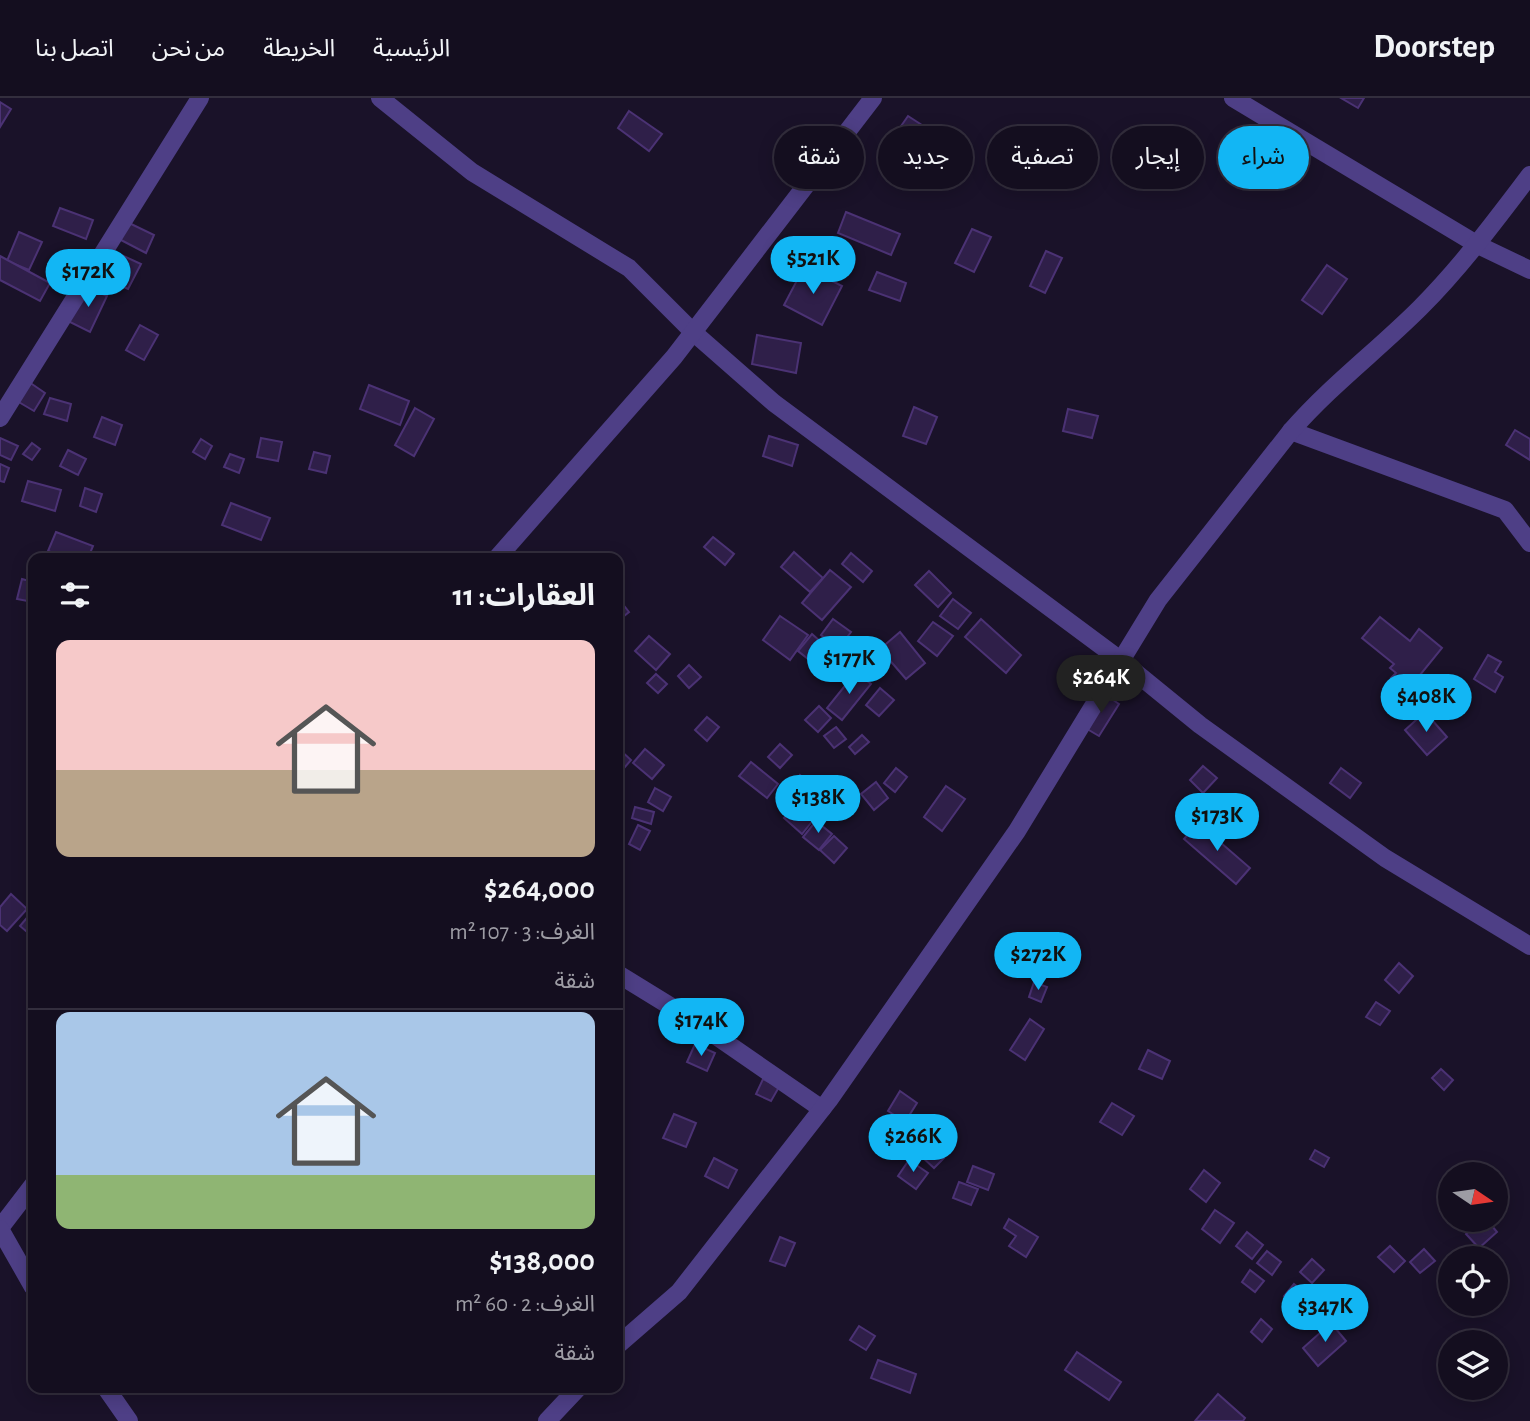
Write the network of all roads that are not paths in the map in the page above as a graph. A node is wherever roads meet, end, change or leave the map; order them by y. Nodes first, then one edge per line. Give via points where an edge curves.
1 (200, 98) edge
2 (380, 98) edge
3 (873, 98) edge
4 (1233, 98) edge
5 (1530, 175) edge
6 (1478, 245) junction
7 (1530, 270) edge
8 (693, 332) junction
9 (0, 418) edge
10 (1290, 431) junction
11 (1530, 543) edge
12 (501, 553) edge
13 (1119, 659) junction
14 (1530, 946) edge
15 (623, 977) edge
16 (822, 1109) junction
17 (28, 1192) edge
18 (0, 1229) edge
19 (28, 1278) edge
20 (623, 1341) edge
21 (110, 1393) edge
22 (573, 1393) edge
23 (130, 1421) edge
24 (547, 1421) edge

1 - 9 street
2 - 8 street via 472,172 614,258
3 - 8 street
4 - 6 street
5 - 6 street
6 - 7 street
6 - 10 street via 1418,310
8 - 12 street
8 - 13 street via 774,403
10 - 11 street via 1505,510
10 - 13 street via 1158,600
13 - 14 street via 1200,725 1385,858
13 - 16 street via 1017,831
15 - 16 street
16 - 20 street via 679,1292
17 - 18 street
18 - 19 street
21 - 23 street
22 - 24 street

